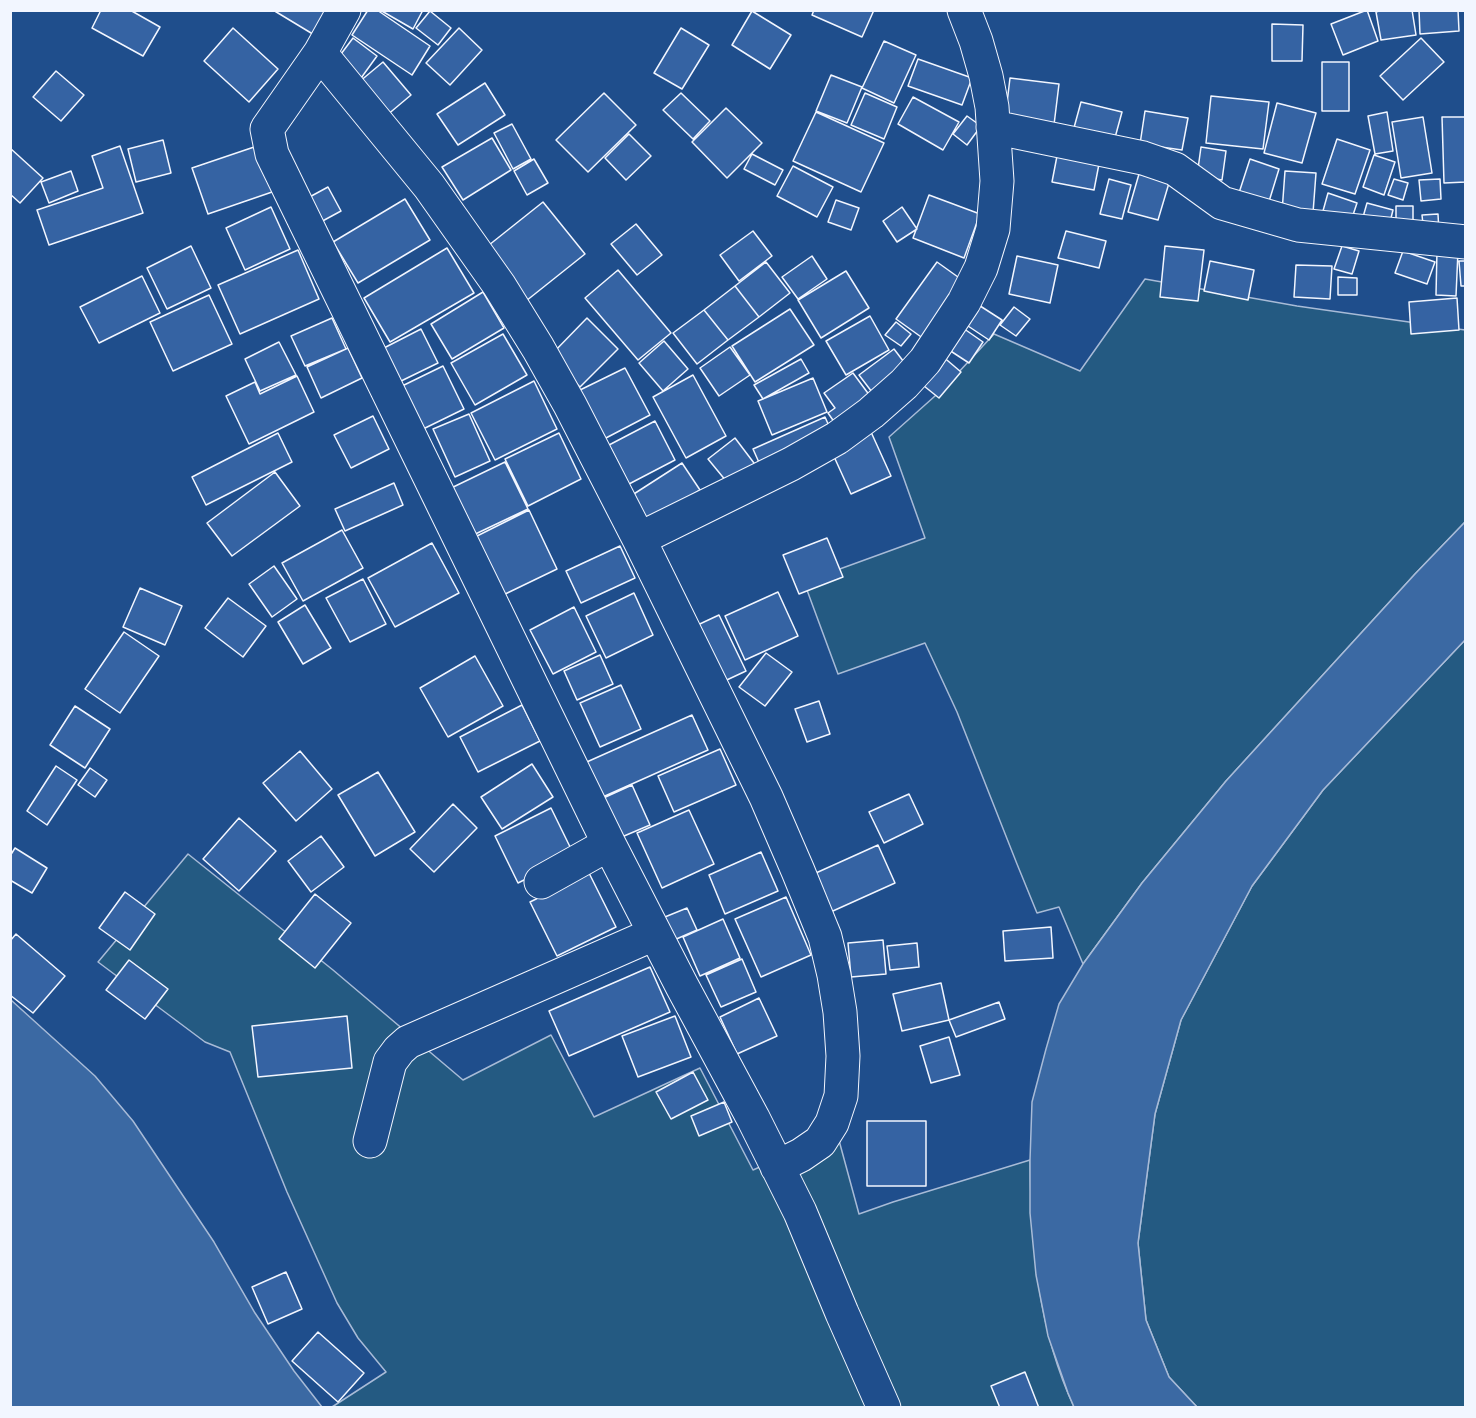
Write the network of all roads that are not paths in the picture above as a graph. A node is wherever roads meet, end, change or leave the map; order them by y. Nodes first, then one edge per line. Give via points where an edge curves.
1 (344, 10) edge
2 (964, 10) edge
3 (320, 53) junction
4 (993, 127) junction
5 (1466, 242) edge
6 (639, 539) junction
7 (609, 844) junction
8 (542, 882) dead end
9 (654, 933) junction
10 (370, 1141) dead end
11 (777, 1167) junction
12 (884, 1407) edge

1 - 3 street
2 - 4 street via 986,76
3 - 6 street via 429,186 499,285 570,405
3 - 7 street via 267,129 272,154
4 - 5 street via 1143,158 1175,169 1222,202 1298,225
4 - 6 street via 997,181 993,229 981,268 964,302 925,361 871,413 837,438
6 - 11 street via 766,797 825,937 834,975 843,1056 841,1096 832,1123 820,1142
7 - 8 street
7 - 9 street
9 - 10 street via 408,1042 390,1062
9 - 11 street
11 - 12 street

